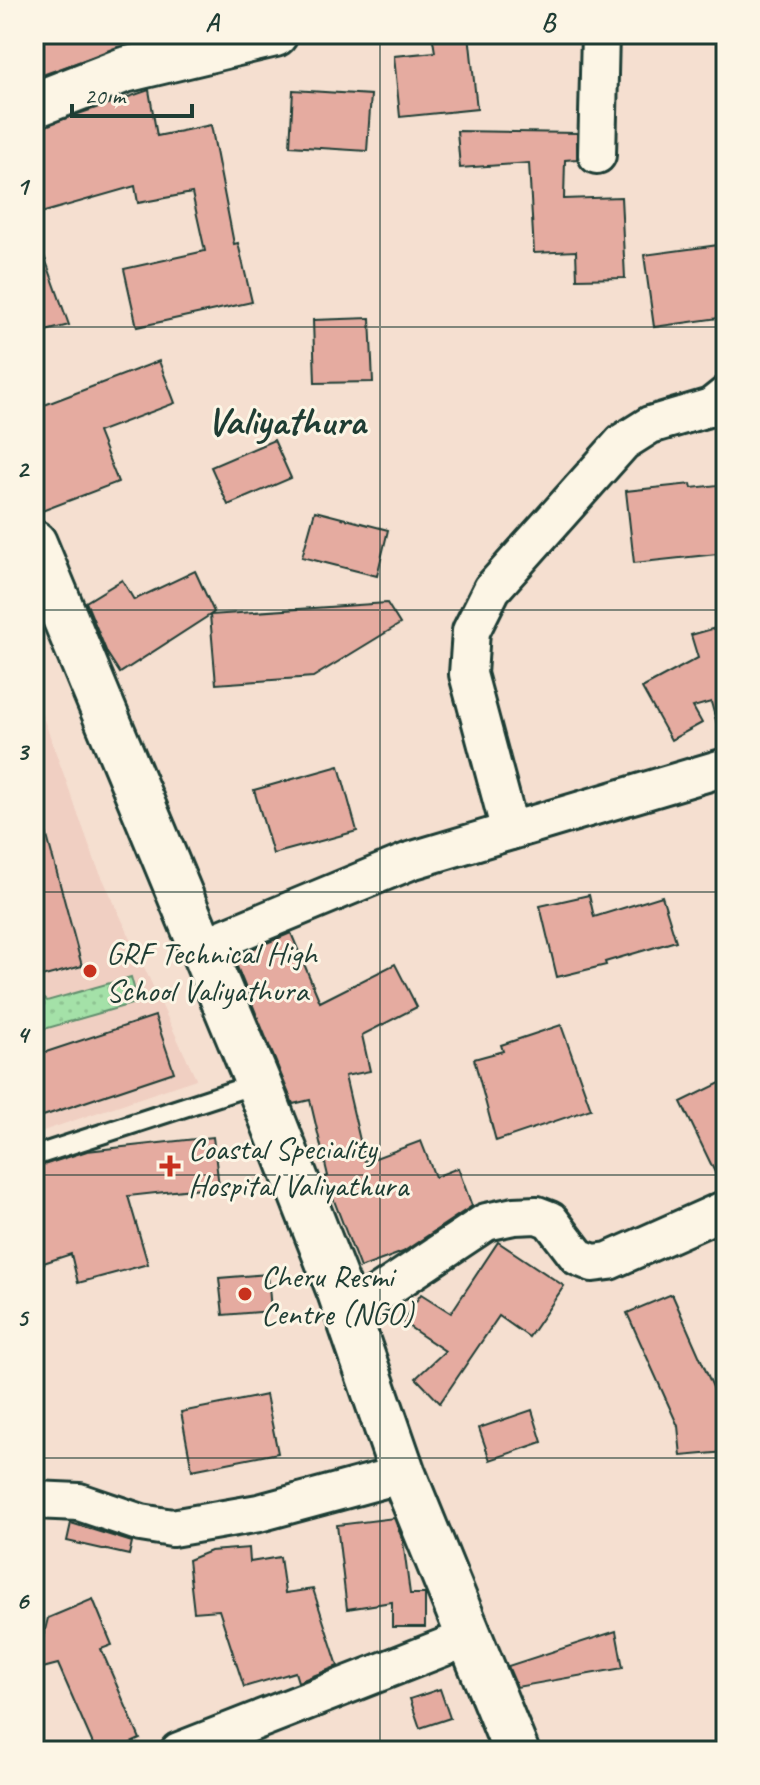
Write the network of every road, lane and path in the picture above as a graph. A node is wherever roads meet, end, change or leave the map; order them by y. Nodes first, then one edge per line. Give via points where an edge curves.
1 (275, 34) edge
2 (600, 34) edge
3 (34, 105) edge
4 (597, 155) dead end
5 (726, 395) edge
6 (34, 543) edge
7 (726, 767) edge
8 (510, 831) junction
9 (200, 948) junction
10 (258, 1083) junction
11 (34, 1156) edge
12 (726, 1209) edge
13 (348, 1314) junction
14 (403, 1474) junction
15 (34, 1500) edge
16 (470, 1637) junction
17 (179, 1751) edge
18 (516, 1751) edge

1 - 3 main road via 124,70
2 - 4 street
5 - 8 street via 711,407 650,425 623,442 492,589 471,631 468,674
6 - 9 main road
7 - 8 street
8 - 9 street via 410,861
9 - 10 main road
10 - 11 lane
10 - 13 main road
12 - 13 street via 609,1261 593,1263 578,1257 550,1220 537,1215 486,1222
13 - 14 main road
14 - 15 street via 259,1513 172,1528 79,1502
14 - 16 main road
16 - 17 street
16 - 18 main road

